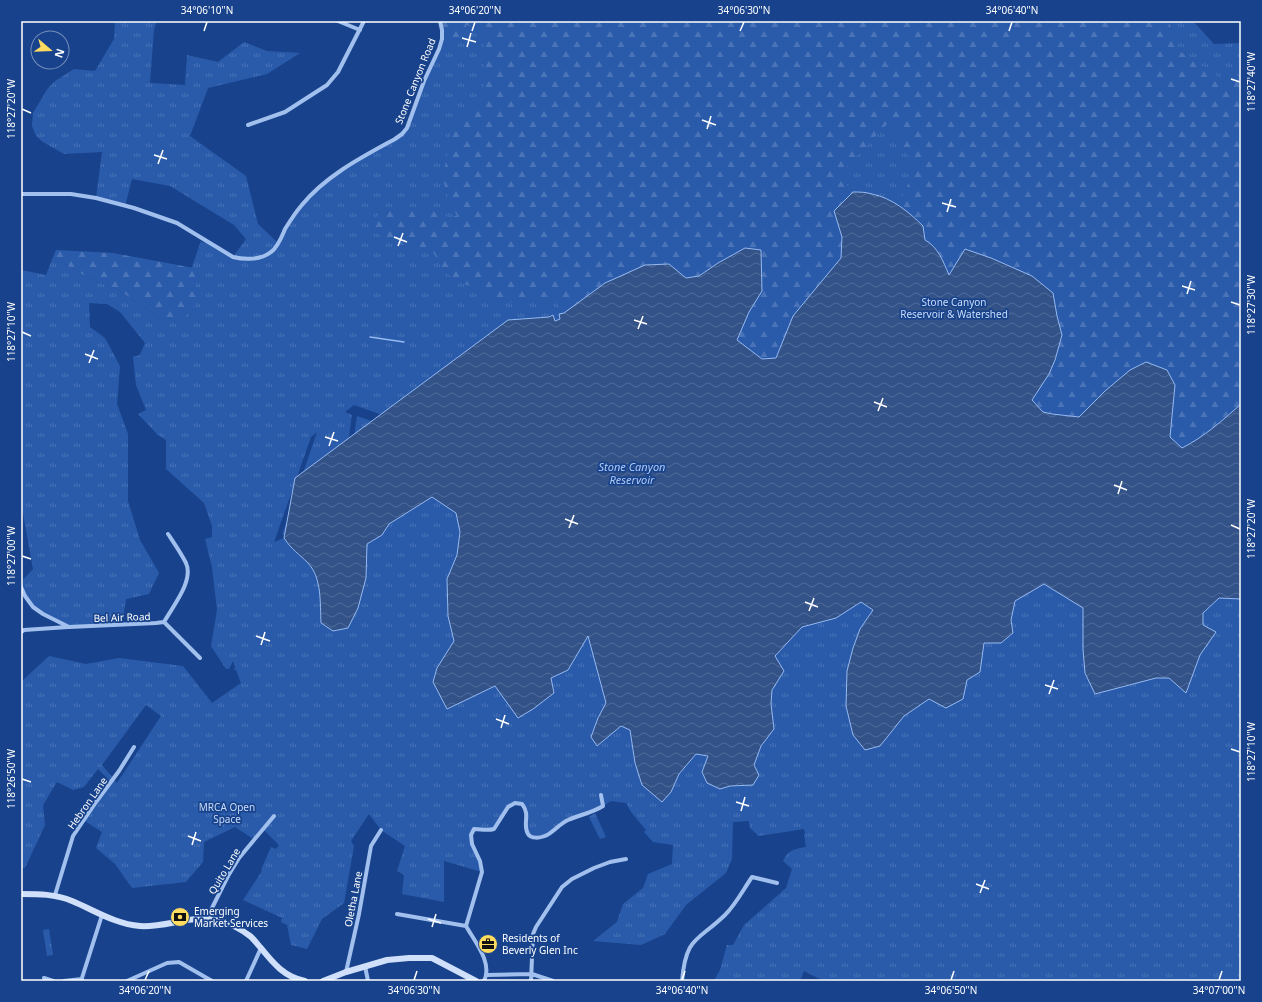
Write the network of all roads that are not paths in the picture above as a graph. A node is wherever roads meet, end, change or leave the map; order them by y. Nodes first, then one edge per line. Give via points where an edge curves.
1 (338, 21) edge
2 (364, 21) edge
3 (440, 21) edge
4 (360, 30) junction
5 (248, 125) dead end
6 (21, 194) edge
7 (168, 534) dead end
8 (21, 587) edge
9 (164, 622) junction
10 (69, 627) junction
11 (21, 632) edge
12 (200, 658) dead end
13 (134, 747) dead end
14 (601, 795) dead end
15 (274, 816) dead end
16 (381, 830) dead end
17 (626, 859) dead end
18 (778, 883) dead end
19 (21, 894) edge
20 (55, 895) junction
21 (397, 914) dead end
22 (102, 915) junction
23 (207, 918) junction
24 (466, 926) junction
25 (261, 948) junction
26 (364, 966) junction
27 (346, 972) junction
28 (532, 974) junction
29 (487, 975) junction
30 (44, 978) dead end
31 (81, 980) edge
32 (53, 981) edge
33 (64, 981) edge
34 (127, 981) edge
35 (212, 981) edge
36 (246, 981) edge
37 (305, 981) edge
38 (323, 981) edge
39 (368, 981) edge
40 (476, 981) edge
41 (484, 981) edge
42 (531, 981) edge
43 (553, 981) edge
44 (682, 981) edge

1 - 4 street
2 - 4 street
3 - 6 street, Stone Canyon Road via 442,39 439,49 402,134 343,169 316,190 294,214 273,251 265,256 251,259 233,257 177,223 96,198 71,194
4 - 5 street via 338,72 327,85 285,112
7 - 9 street, Bel Air Road via 186,564 188,575 185,586
8 - 10 street, Bel Air Road via 33,606
9 - 10 street, Bel Air Road
9 - 12 street
10 - 11 street
13 - 20 street, Hebron Lane via 73,836
14 - 24 street via 603,806 568,820 544,837 529,836 526,809 522,804 515,803 508,807 494,829 474,829 471,835 472,844 482,872
15 - 23 street, Quito Lane via 239,858
16 - 27 street, Oletha Lane via 371,846
17 - 28 street via 594,868 572,878 562,887 533,934
18 - 44 street via 752,877 725,915 690,946
19 - 20 main road
20 - 22 main road
21 - 24 street
22 - 23 main road via 139,926
22 - 31 street
23 - 25 main road via 235,927 251,937
24 - 29 street via 484,958
25 - 36 street
25 - 37 main road via 286,975
26 - 27 main road
26 - 39 street
26 - 40 main road via 387,960 432,958
27 - 38 main road
28 - 29 street
28 - 42 street
28 - 43 street
29 - 41 street
30 - 32 street
31 - 33 street
34 - 35 street via 167,963 180,962

